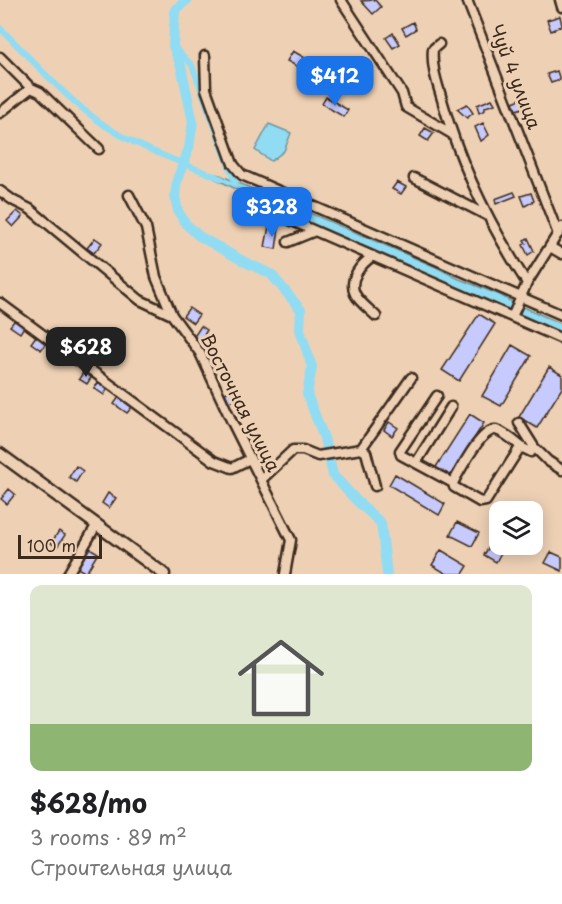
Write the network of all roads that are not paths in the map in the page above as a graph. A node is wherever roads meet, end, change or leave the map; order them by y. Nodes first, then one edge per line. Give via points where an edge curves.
1 (341, 0) edge
2 (467, 0) edge
3 (560, 0) edge
4 (562, 7) edge
5 (439, 44) dead end
6 (205, 56) dead end
7 (0, 57) edge
8 (30, 88) junction
9 (0, 113) edge
10 (452, 134) junction
11 (99, 149) dead end
12 (414, 178) dead end
13 (0, 191) edge
14 (129, 195) dead end
15 (267, 210) dead end
16 (488, 216) junction
17 (315, 231) junction
18 (560, 231) edge
19 (288, 242) dead end
20 (550, 247) junction
21 (562, 255) edge
22 (373, 256) junction
23 (527, 283) junction
24 (520, 296) junction
25 (0, 303) edge
26 (172, 315) junction
27 (562, 315) edge
28 (376, 316) dead end
29 (513, 316) junction
30 (562, 339) edge
31 (411, 378) dead end
32 (437, 396) dead end
33 (452, 407) dead end
34 (519, 423) dead end
35 (534, 447) junction
36 (523, 448) junction
37 (361, 449) junction
38 (0, 454) edge
39 (250, 459) junction
40 (416, 463) junction
41 (562, 470) edge
42 (261, 480) junction
43 (453, 483) junction
44 (375, 486) dead end
45 (97, 524) junction
46 (68, 574) edge
47 (164, 574) edge
48 (285, 574) edge

1 - 10 street via 402,93 406,107
2 - 18 street, Чуй 4 улица
3 - 4 street
5 - 10 street via 433,49 432,62
6 - 24 street via 206,89 233,164 242,175
7 - 8 street
8 - 9 street
8 - 11 street via 40,92
10 - 16 street
12 - 16 street
13 - 26 street, Восточная улица via 30,209 140,300
14 - 26 street via 146,228 156,277
15 - 17 street
16 - 23 street
17 - 19 street
17 - 22 street
18 - 20 street
20 - 21 street
20 - 23 street
22 - 28 street via 361,266 353,284 357,296
22 - 29 street
23 - 24 street
24 - 27 street
24 - 29 street
25 - 39 street via 214,461 232,468
26 - 39 street, Восточная улица via 200,353
29 - 30 street
31 - 37 street
32 - 40 street via 400,451
33 - 40 street
34 - 35 street
35 - 36 street via 531,452
35 - 41 street
36 - 43 street via 498,430 490,430 482,436
36 - 43 street via 486,501 480,502 454,488
37 - 42 street via 318,456 293,450
37 - 44 street via 366,452
38 - 45 main road
39 - 42 street, Восточная улица
40 - 43 street
42 - 48 street, Восточная улица via 291,540
45 - 46 street
45 - 47 main road

